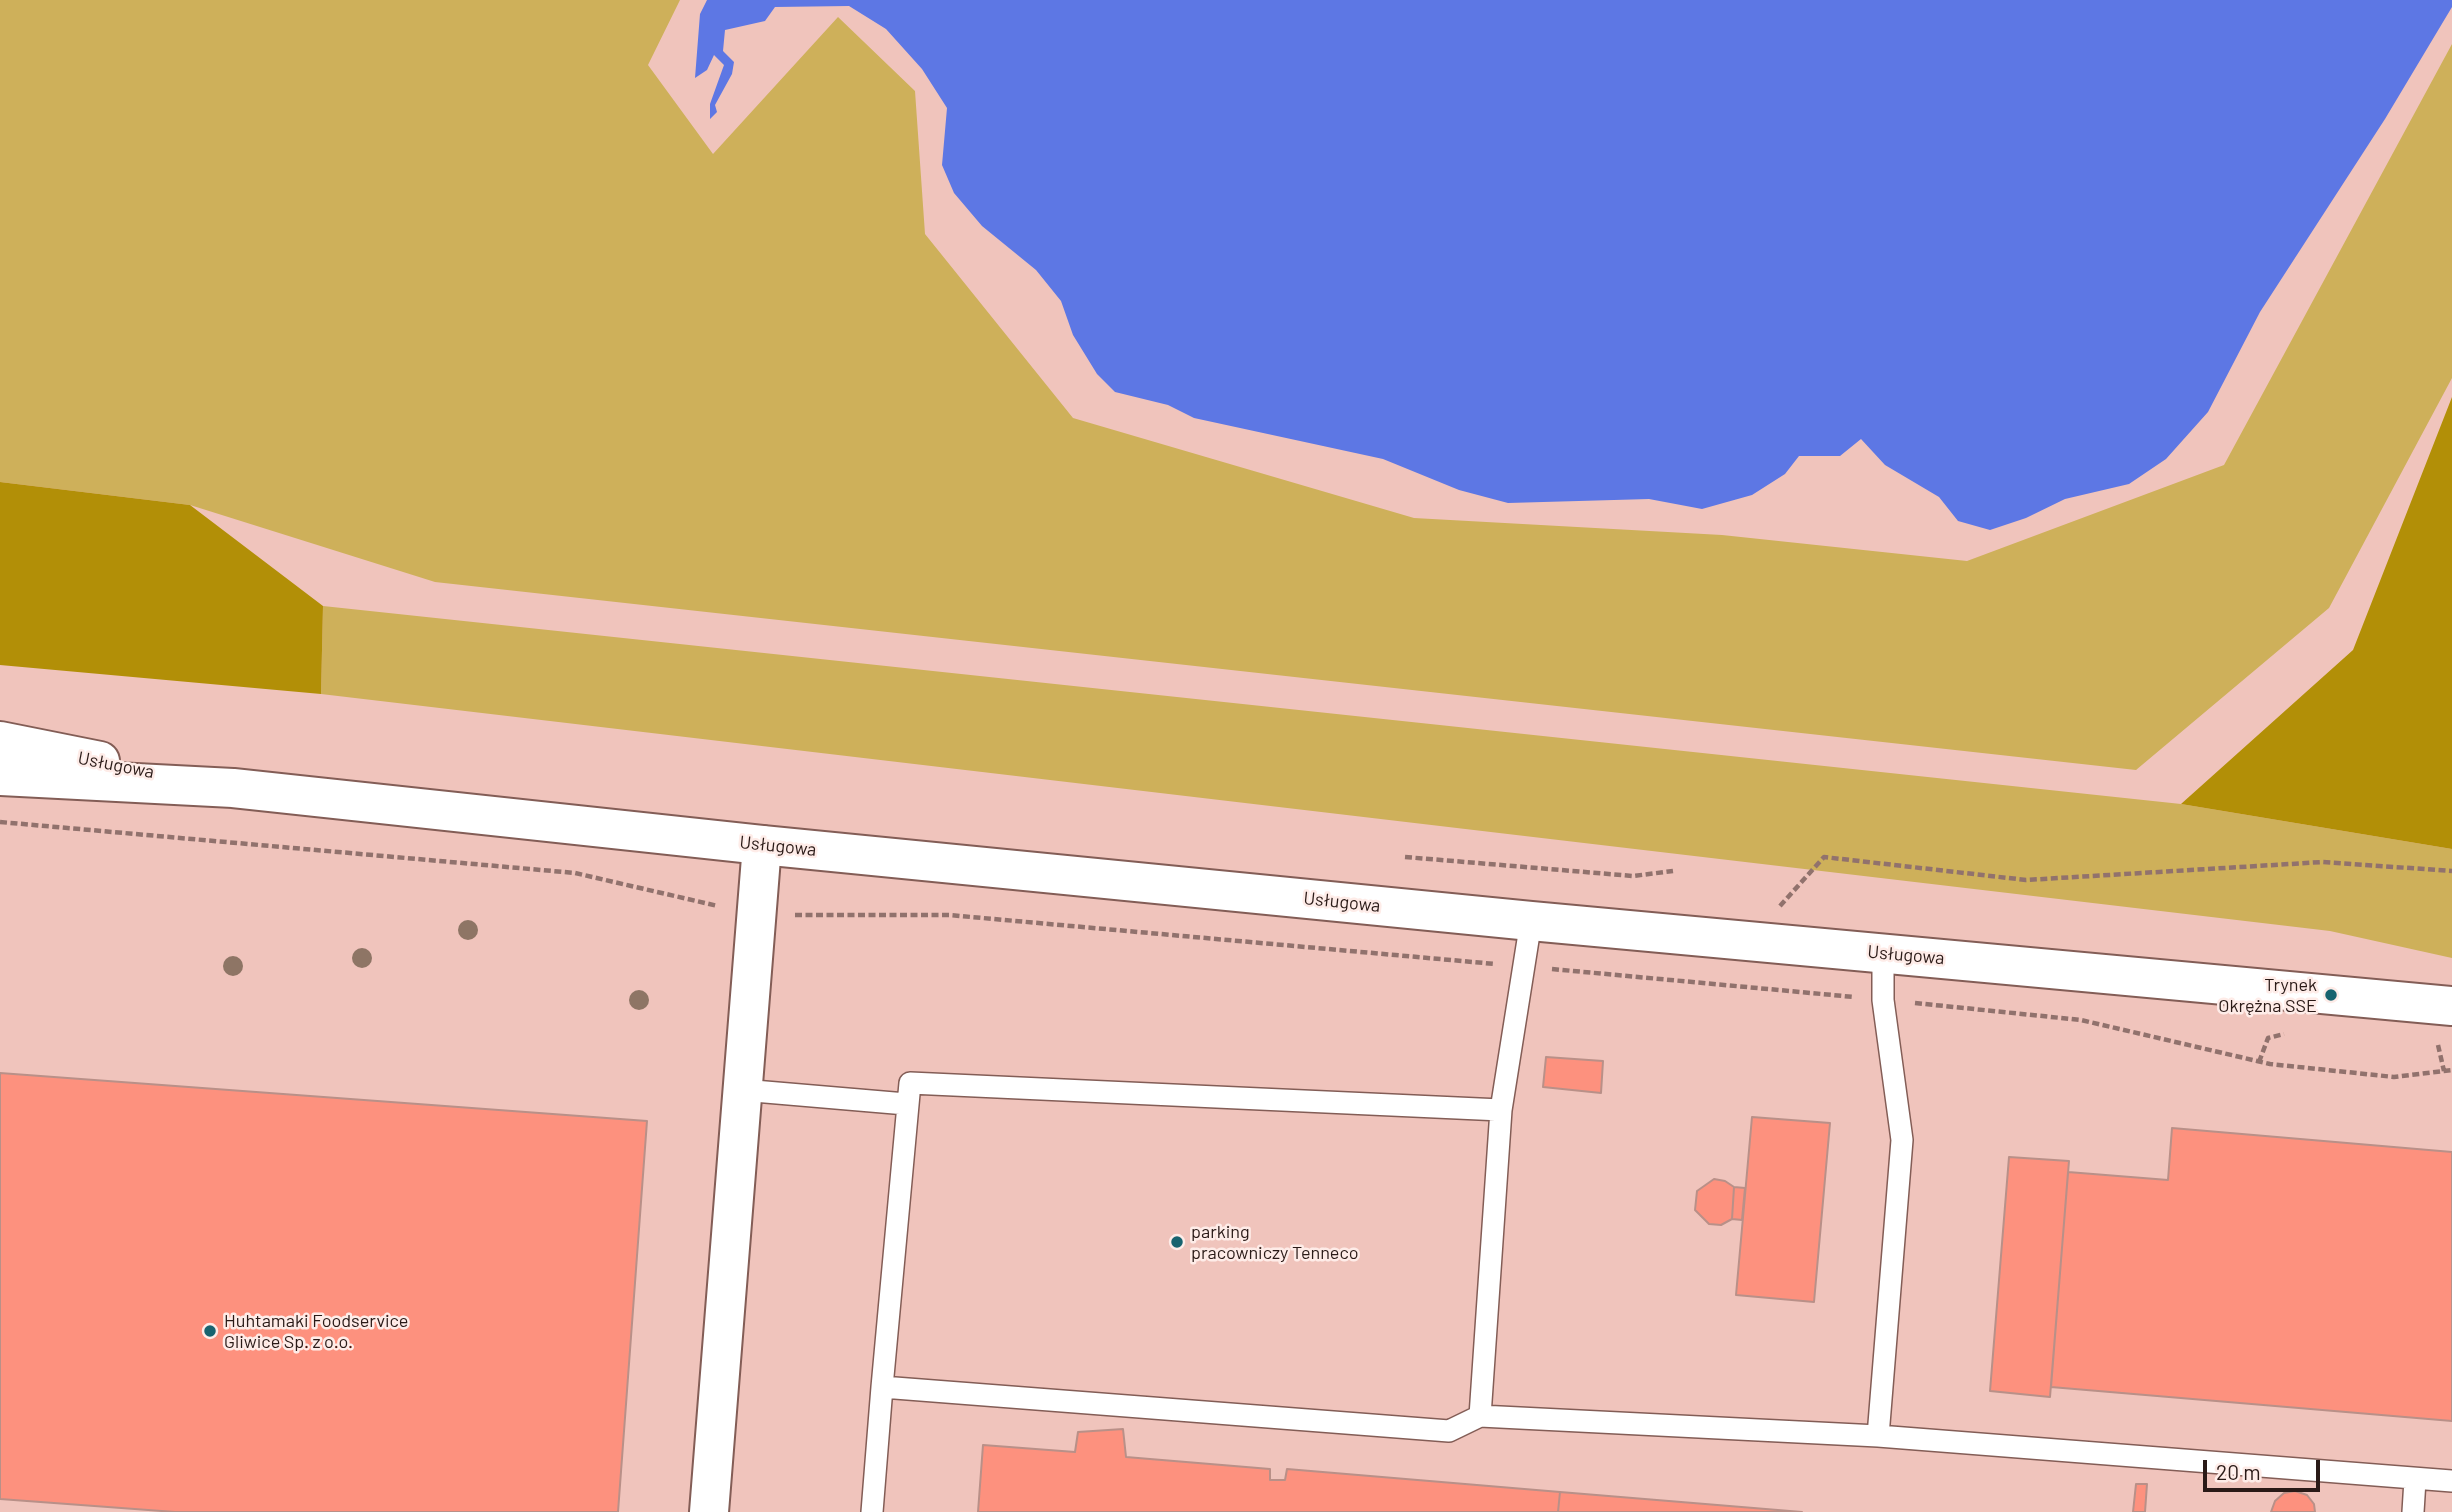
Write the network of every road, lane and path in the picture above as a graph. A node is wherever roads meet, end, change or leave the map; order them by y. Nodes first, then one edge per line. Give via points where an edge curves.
1 (0, 741) edge
2 (0, 776) edge
3 (233, 788) junction
4 (0, 822) edge
5 (762, 845) junction
6 (1405, 857) dead end
7 (1673, 872) dead end
8 (2452, 872) edge
9 (756, 915) junction
10 (1531, 921) junction
11 (1749, 939) junction
12 (1883, 953) junction
13 (1524, 967) junction
14 (1883, 1000) junction
15 (2452, 1006) edge
16 (2284, 1034) dead end
17 (2431, 1045) dead end
18 (2259, 1062) junction
19 (2452, 1070) edge
20 (2444, 1071) junction
21 (742, 1090) junction
22 (906, 1104) junction
23 (1501, 1110) junction
24 (882, 1387) junction
25 (1480, 1416) junction
26 (1878, 1436) junction
27 (2415, 1480) junction
28 (2452, 1481) edge
29 (709, 1512) edge
30 (872, 1512) edge
31 (2413, 1512) edge

1 - 3 street, Usługowa
2 - 3 street, Usługowa
3 - 5 street, Usługowa
4 - 9 path via 575,873
5 - 9 street
5 - 10 street, Usługowa
6 - 7 path via 1633,876
8 - 11 path via 2323,862 2026,880 1824,857
9 - 13 path via 949,915
9 - 21 street
10 - 11 street, Usługowa
10 - 13 lane
11 - 12 street, Usługowa
12 - 14 lane
12 - 15 street, Usługowa
13 - 14 path
13 - 23 lane
14 - 18 path via 2081,1020
14 - 26 lane via 1902,1140
16 - 18 path via 2267,1038
17 - 20 path via 2439,1045
18 - 20 path via 2394,1077
19 - 20 path
21 - 22 lane
21 - 29 street
22 - 23 lane via 910,1083
22 - 24 lane
23 - 25 lane
24 - 25 lane via 1449,1431
24 - 30 lane
25 - 26 lane
26 - 27 lane
27 - 28 lane
27 - 31 lane

